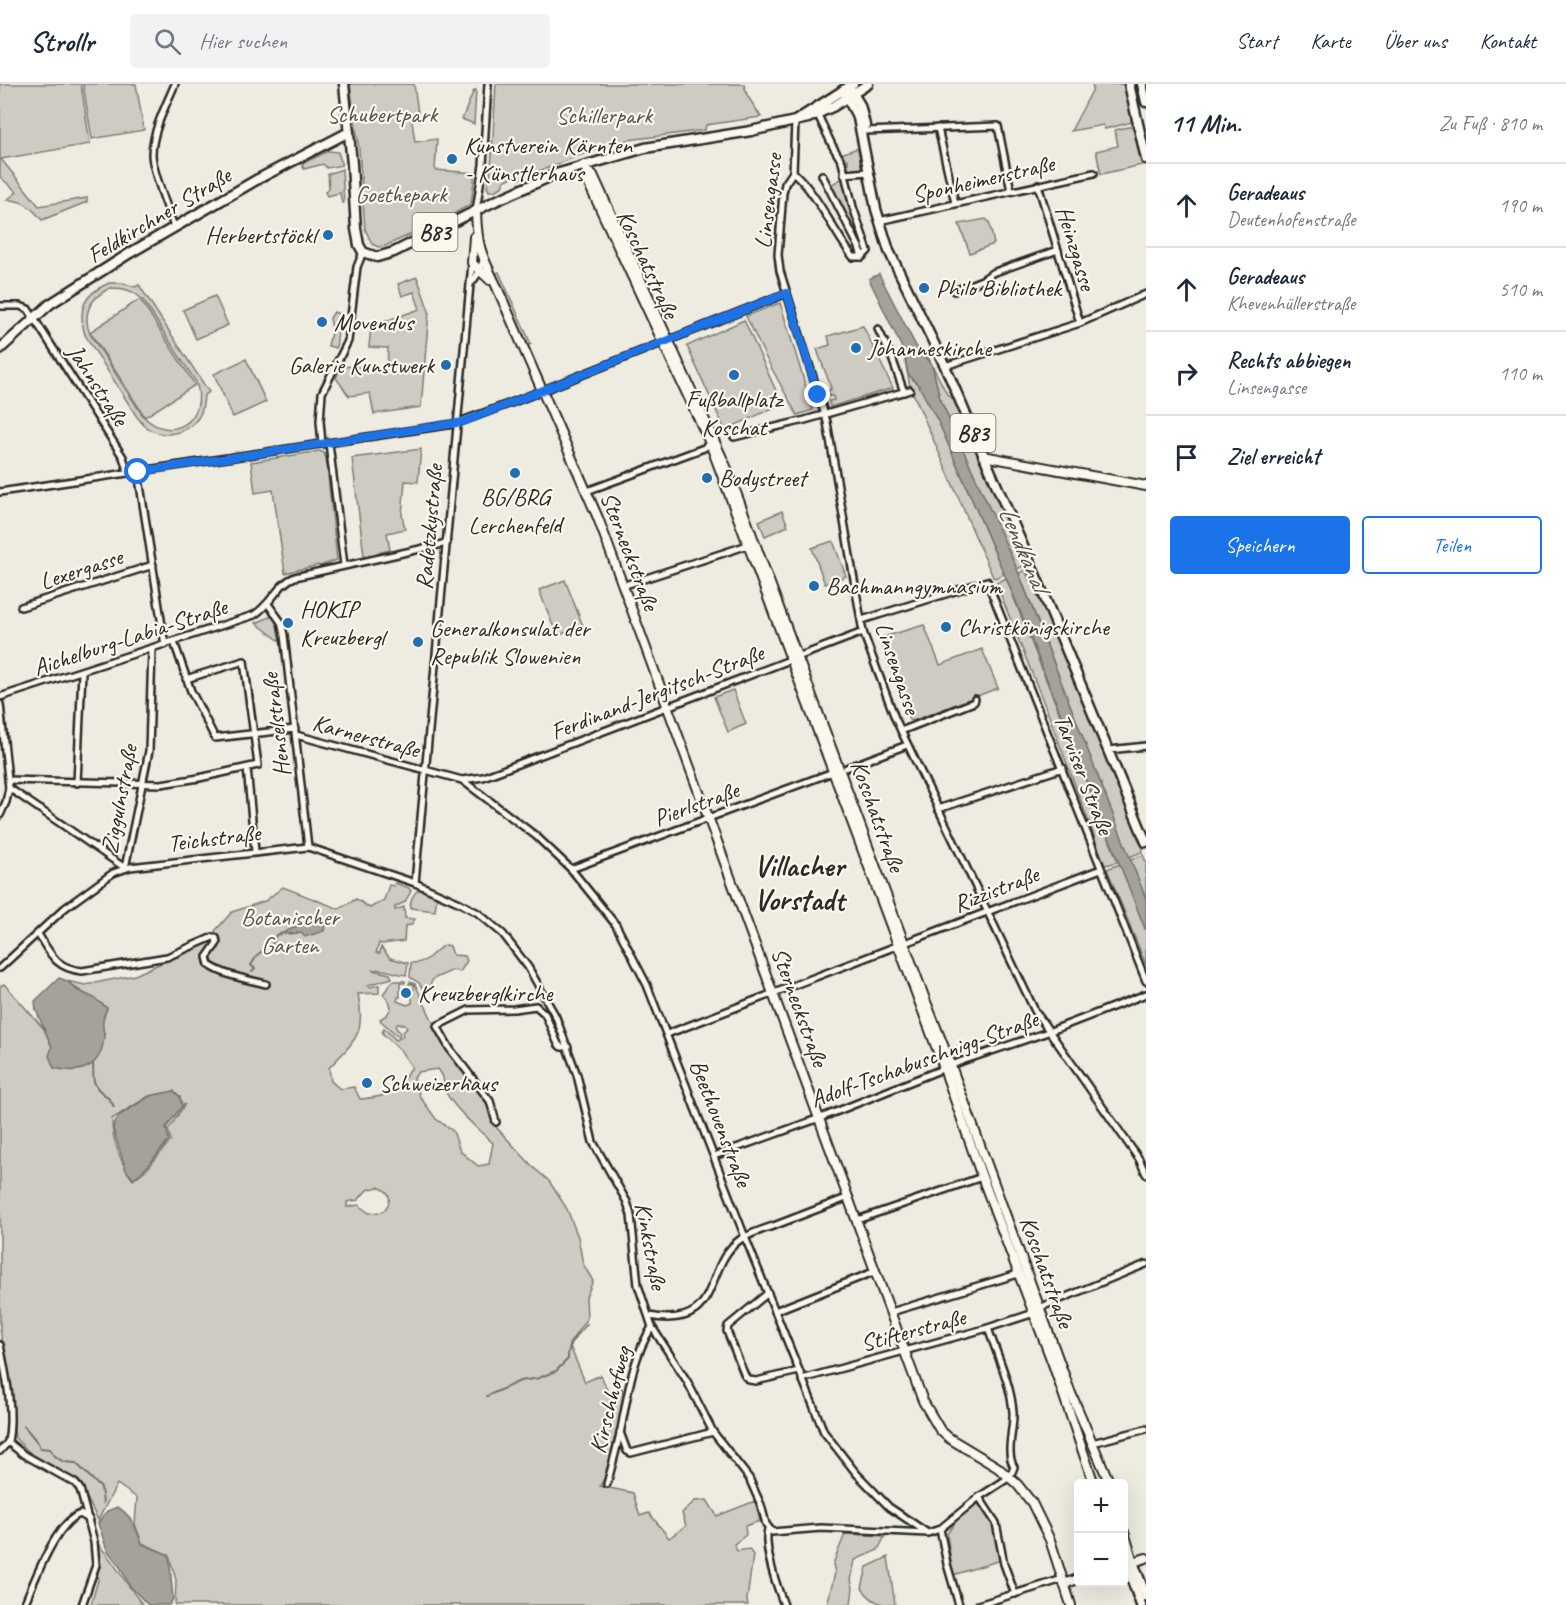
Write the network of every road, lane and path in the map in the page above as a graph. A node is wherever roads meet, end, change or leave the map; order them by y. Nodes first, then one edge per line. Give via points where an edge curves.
1 (175, 84) edge
2 (344, 84) edge
3 (488, 84) edge
4 (868, 84) edge
5 (1129, 84) edge
6 (1142, 84) edge
7 (848, 88) edge
8 (1146, 102) edge
9 (818, 115) junction
10 (795, 122) junction
11 (938, 128) junction
12 (866, 131) junction
13 (348, 132) junction
14 (864, 143) junction
15 (1146, 159) edge
16 (586, 169) junction
17 (793, 172) junction
18 (868, 172) junction
19 (1094, 172) dead end
20 (844, 174) junction
21 (822, 175) dead end
22 (1038, 185) junction
23 (1011, 190) junction
24 (955, 203) junction
25 (476, 211) junction
26 (879, 221) junction
27 (174, 227) junction
28 (1058, 250) junction
29 (363, 252) junction
30 (862, 257) junction
31 (483, 260) junction
32 (472, 263) junction
33 (480, 271) junction
34 (472, 282) junction
35 (496, 285) junction
36 (954, 291) dead end
37 (787, 293) junction
38 (1146, 294) edge
39 (0, 306) edge
40 (34, 318) junction
41 (1080, 323) junction
42 (878, 329) dead end
43 (666, 342) junction
44 (0, 349) edge
45 (945, 366) junction
46 (542, 391) junction
47 (824, 415) junction
48 (459, 423) junction
49 (734, 437) dead end
50 (329, 443) junction
51 (322, 444) junction
52 (707, 446) junction
53 (983, 456) junction
54 (138, 472) junction
55 (128, 473) junction
56 (1146, 486) edge
57 (587, 491) junction
58 (0, 492) edge
59 (733, 494) junction
60 (447, 543) junction
61 (748, 545) junction
62 (153, 565) junction
63 (344, 565) junction
64 (622, 586) junction
65 (268, 604) junction
66 (21, 607) dead end
67 (862, 620) junction
68 (863, 632) junction
69 (174, 642) junction
70 (165, 645) junction
71 (152, 649) junction
72 (794, 658) junction
73 (82, 672) junction
74 (186, 679) junction
75 (0, 697) edge
76 (975, 699) dead end
77 (0, 704) edge
78 (668, 707) junction
79 (901, 731) junction
80 (295, 732) junction
81 (255, 734) junction
82 (907, 745) junction
83 (1146, 746) edge
84 (1108, 750) junction
85 (247, 768) junction
86 (846, 768) dead end
87 (1063, 768) junction
88 (427, 771) junction
89 (833, 772) junction
90 (8, 780) junction
91 (462, 780) junction
92 (77, 783) junction
93 (142, 784) junction
94 (9, 788) junction
95 (938, 809) junction
96 (0, 815) edge
97 (709, 818) junction
98 (1146, 842) edge
99 (308, 847) junction
100 (255, 851) junction
101 (125, 868) junction
102 (571, 869) junction
103 (1101, 869) junction
104 (415, 883) junction
105 (987, 912) junction
106 (38, 934) junction
107 (902, 944) junction
108 (0, 968) edge
109 (1146, 981) edge
110 (266, 984) dead end
111 (774, 994) junction
112 (1146, 994) edge
113 (1048, 1032) junction
114 (667, 1034) junction
115 (568, 1047) junction
116 (948, 1067) junction
117 (820, 1118) junction
118 (496, 1122) dead end
119 (714, 1156) junction
120 (1146, 1157) edge
121 (1138, 1159) junction
122 (1146, 1174) edge
123 (982, 1177) junction
124 (849, 1197) junction
125 (857, 1220) junction
126 (745, 1237) junction
127 (1146, 1264) edge
128 (876, 1271) junction
129 (1018, 1274) junction
130 (768, 1293) junction
131 (1036, 1310) junction
132 (775, 1311) junction
133 (891, 1312) junction
134 (649, 1316) junction
135 (652, 1327) junction
136 (988, 1328) junction
137 (0, 1345) edge
138 (905, 1351) junction
139 (799, 1371) junction
140 (802, 1378) junction
141 (1146, 1429) edge
142 (620, 1432) junction
143 (713, 1432) junction
144 (8, 1442) junction
145 (1092, 1443) junction
146 (1082, 1450) junction
147 (0, 1451) edge
148 (1010, 1477) junction
149 (1092, 1479) edge
150 (1108, 1479) edge
151 (607, 1484) dead end
152 (979, 1497) junction
153 (89, 1519) junction
154 (768, 1529) junction
155 (940, 1529) junction
156 (928, 1533) junction
157 (1146, 1558) edge
158 (1128, 1564) edge
159 (1074, 1580) edge
160 (1063, 1582) junction
161 (1015, 1594) junction
162 (1146, 1596) edge
163 (24, 1605) edge
164 (82, 1605) edge
165 (784, 1605) edge
166 (959, 1605) edge
167 (978, 1605) edge
168 (1071, 1605) edge
169 (1140, 1605) edge

1 - 27 street via 152,153
2 - 13 main road
3 - 25 street, Radetzkystraße via 485,148
4 - 7 main road
5 - 15 main road
6 - 8 main road
7 - 9 main road, B83
7 - 10 main road, B83
7 - 12 main road, B83 via 863,115
7 - 14 main road
9 - 10 main road, B83
9 - 20 street via 842,162
10 - 16 main road, B83 via 645,148
10 - 17 street, Linsengasse
11 - 12 street
11 - 23 street via 998,126
11 - 24 street
12 - 14 main road, B83
13 - 27 main road, Feldkirchner Straße
13 - 29 main road via 358,245
14 - 18 main road, B83
16 - 25 main road, B83 via 548,178
16 - 43 main road, Koschatstraße via 593,175
17 - 30 street via 853,257
17 - 37 street, Linsengasse via 783,193 778,255
18 - 20 street
18 - 26 main road, B83
19 - 22 street, Sponheimerstraße
20 - 30 street via 868,251
21 - 30 street
22 - 23 street, Sponheimerstraße
22 - 28 street, Heinzgasse
23 - 24 street, Sponheimerstraße
24 - 26 street, Sponheimerstraße
25 - 29 main road, B83 via 384,256
25 - 31 main road, Sterneckstraße
25 - 32 main road, Radetzkystraße
26 - 45 main road, B83 via 889,251
27 - 40 main road, Feldkirchner Straße
28 - 36 street
28 - 41 street, Heinzgasse
29 - 51 street via 357,267 348,341 322,393
31 - 33 street
31 - 35 main road, Sterneckstraße
32 - 33 main road, Sterneckstraße
32 - 34 street, Radetzkystraße
33 - 34 street
33 - 35 main road, Sterneckstraße
34 - 48 street, Radetzkystraße
35 - 46 main road, Sterneckstraße
37 - 43 street
37 - 47 street, Linsengasse
38 - 41 street
39 - 40 street via 25,307
40 - 44 main road, Feldkirchner Straße
40 - 55 street, Jahnstraße via 123,457
41 - 45 street
42 - 47 street via 907,391
43 - 46 street
43 - 52 main road, Koschatstraße
43 - 59 main road, Koschatstraße via 715,441
45 - 53 main road, B83
46 - 48 street
46 - 57 main road, Sterneckstraße
47 - 49 street
47 - 67 street, Linsengasse
48 - 50 street
48 - 60 street, Radetzkystraße
50 - 51 street
50 - 63 street
51 - 54 street
52 - 57 street
52 - 59 main road, Koschatstraße
53 - 56 main road
53 - 84 main road, B83
54 - 55 street
54 - 62 street
55 - 58 street
57 - 64 main road, Sterneckstraße
59 - 61 main road, Koschatstraße
59 - 72 main road, Koschatstraße
60 - 63 street
60 - 88 street, Radetzkystraße
61 - 64 street
61 - 72 main road, Koschatstraße
62 - 66 street, Lexergasse
62 - 70 street
63 - 65 street via 291,578
64 - 78 main road, Sterneckstraße
65 - 69 street, Aichelburg-Labia-Straße via 246,618
65 - 80 street, Henselstraße via 281,622 284,635
67 - 68 street, Linsengasse
67 - 87 street, Tarviser Straße via 987,581
68 - 72 street, Ferdinand-Jergitsch-Straße
68 - 79 street, Linsengasse
69 - 70 street, Aichelburg-Labia-Straße
69 - 74 street
70 - 71 street, Aichelburg-Labia-Straße
71 - 73 street, Aichelburg-Labia-Straße
71 - 93 street, Ziggulnstraße via 148,752
72 - 78 street, Ferdinand-Jergitsch-Straße
72 - 89 main road, Koschatstraße
72 - 107 main road, Koschatstraße
73 - 75 street, Aichelburg-Labia-Straße
73 - 92 street
74 - 81 street via 215,738
74 - 81 street via 244,661
76 - 79 street
77 - 90 street
78 - 91 street, Ferdinand-Jergitsch-Straße via 483,777
78 - 97 main road, Sterneckstraße
79 - 82 street, Linsengasse
80 - 81 street
80 - 88 street, Karnerstraße
80 - 99 street, Henselstraße
81 - 85 street via 258,765
82 - 86 street
82 - 95 street, Linsengasse
83 - 84 street
84 - 98 main road, B83
85 - 93 street via 173,783
85 - 100 street
87 - 95 street
87 - 103 street, Tarviser Straße
88 - 91 street, Beethovenstraße
88 - 104 street, Radetzkystraße
89 - 97 street, Pierlstraße
89 - 107 main road, Koschatstraße
90 - 92 street
90 - 94 street
91 - 102 street, Beethovenstraße via 536,836
92 - 93 street
93 - 101 street, Ziggulnstraße
94 - 96 street
94 - 101 street
95 - 105 street, Linsengasse
97 - 102 street, Pierlstraße
97 - 111 main road, Sterneckstraße
99 - 100 street, Teichstraße
99 - 104 street, Kinkstraße
100 - 101 street, Teichstraße
101 - 106 street, Ziggulnstraße via 65,909
102 - 114 street, Beethovenstraße via 621,935
103 - 105 street, Rizzistraße
103 - 109 street, Tarviser Straße
104 - 115 street, Kinkstraße via 469,908 503,934 542,989
105 - 107 street, Rizzistraße
105 - 113 street, Linsengasse
106 - 108 street, Ziggulnstraße
106 - 110 street via 56,962 82,971 167,957 213,937 216,943 207,957 209,965 231,976
107 - 111 street, Rizzistraße
107 - 116 main road, Koschatstraße
111 - 114 street, Rizzistraße
111 - 117 main road, Sterneckstraße
112 - 113 street, Adolf-Tschabuschnigg-Straße
113 - 116 street, Adolf-Tschabuschnigg-Straße
113 - 121 street, Linsengasse
114 - 119 street, Beethovenstraße
115 - 118 street via 558,1044 545,1014 536,1006 470,1010 437,1026 490,1101
115 - 134 street, Kinkstraße via 593,1142 629,1207 638,1285
116 - 117 street, Adolf-Tschabuschnigg-Straße
116 - 123 main road, Koschatstraße
116 - 131 main road, Koschatstraße
117 - 119 street, Adolf-Tschabuschnigg-Straße
117 - 124 main road, Sterneckstraße
119 - 126 street, Beethovenstraße
120 - 121 street
121 - 122 street, Linsengasse
123 - 125 street
123 - 129 main road, Koschatstraße
124 - 125 main road, Sterneckstraße
124 - 126 street
125 - 128 main road, Sterneckstraße
126 - 130 street, Beethovenstraße
126 - 134 street via 728,1252 708,1297 697,1309 679,1316
127 - 131 street, Stifterstraße
128 - 132 street
128 - 133 main road, Sterneckstraße
129 - 131 main road, Koschatstraße
129 - 133 street
130 - 132 street, Beethovenstraße
130 - 139 street via 727,1331 749,1380
131 - 136 street, Stifterstraße
131 - 145 main road, Koschatstraße
131 - 146 main road, Koschatstraße
132 - 139 street, Beethovenstraße
133 - 138 main road, Sterneckstraße
134 - 135 street, Kinkstraße
135 - 142 street, Kirschhofweg via 633,1370
135 - 143 street, Kinkstraße via 687,1381
136 - 138 street, Stifterstraße
136 - 148 street via 1011,1400 1010,1459 1014,1467
137 - 144 street via 10,1414
138 - 140 street, Stifterstraße
138 - 148 main road, Sterneckstraße via 923,1401 940,1430
139 - 140 street, Beethovenstraße
140 - 156 street, Beethovenstraße via 832,1445 894,1511
141 - 145 street
142 - 143 street via 631,1453
142 - 151 street, Kirschhofweg
143 - 154 street, Kinkstraße via 749,1478
144 - 147 street
144 - 153 street via 75,1483
145 - 146 main road
145 - 150 main road, Koschatstraße
146 - 149 main road, Koschatstraße
148 - 152 street
148 - 160 main road, Sterneckstraße via 1040,1516
152 - 155 street
152 - 161 street via 996,1523
153 - 163 street via 80,1514 67,1523 46,1553
153 - 164 street via 96,1565
154 - 156 street via 776,1533 820,1528
154 - 165 street, Kinkstraße via 773,1571
155 - 156 street
155 - 166 street
157 - 158 main road
158 - 162 main road
158 - 169 main road
159 - 160 main road
160 - 161 street
160 - 168 main road, Sterneckstraße
161 - 167 street

